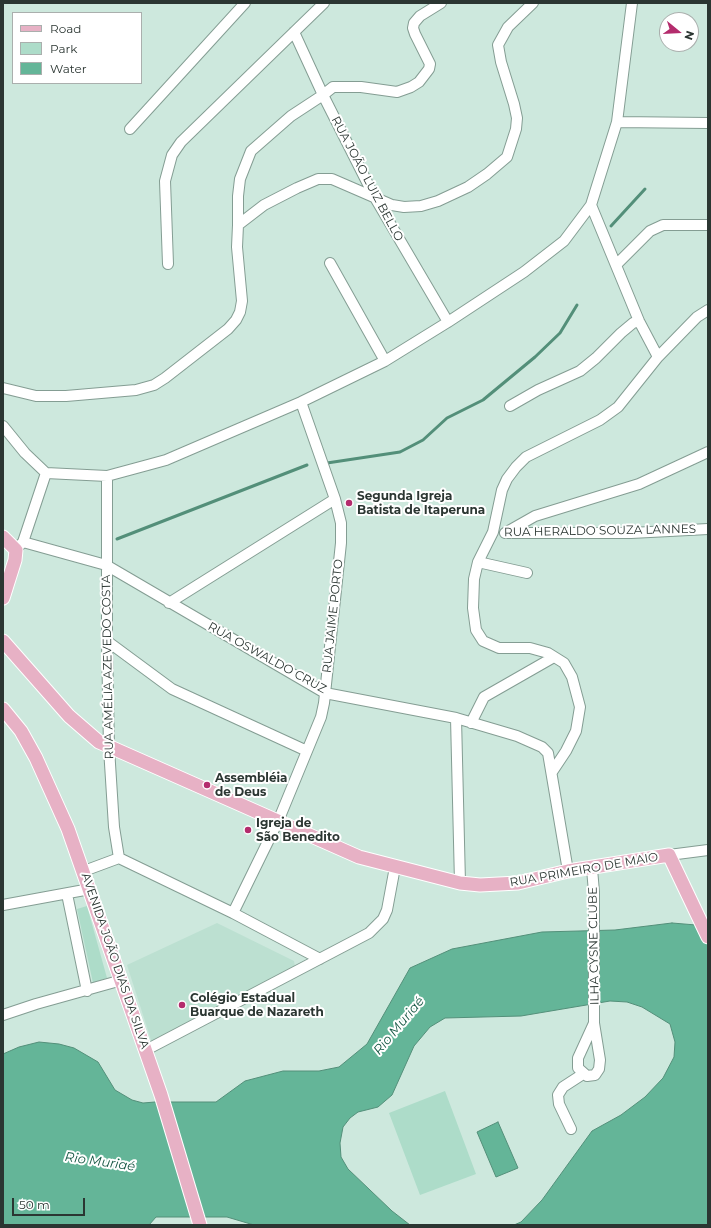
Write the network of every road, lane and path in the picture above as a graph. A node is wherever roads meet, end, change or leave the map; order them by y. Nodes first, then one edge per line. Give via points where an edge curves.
1 (245, 3) edge
2 (324, 3) edge
3 (441, 3) edge
4 (532, 3) edge
5 (632, 3) edge
6 (294, 32) junction
7 (323, 95) junction
8 (617, 122) junction
9 (708, 124) edge
10 (130, 129) dead end
11 (374, 196) junction
12 (591, 205) junction
13 (708, 225) edge
14 (238, 226) junction
15 (330, 263) dead end
16 (168, 264) dead end
17 (616, 265) junction
18 (708, 310) edge
19 (639, 321) junction
20 (448, 322) junction
21 (658, 357) junction
22 (385, 361) junction
23 (3, 388) edge
24 (301, 402) junction
25 (510, 406) dead end
26 (3, 426) edge
27 (708, 452) edge
28 (46, 473) junction
29 (107, 476) junction
30 (335, 499) junction
31 (708, 528) edge
32 (493, 532) junction
33 (505, 533) junction
34 (3, 537) edge
35 (20, 546) junction
36 (478, 562) junction
37 (106, 565) junction
38 (527, 573) dead end
39 (3, 598) edge
40 (169, 603) junction
41 (3, 641) edge
42 (107, 641) junction
43 (554, 657) junction
44 (325, 693) junction
45 (3, 709) edge
46 (456, 718) junction
47 (471, 723) junction
48 (109, 748) junction
49 (307, 752) junction
50 (552, 772) junction
51 (278, 819) junction
52 (708, 850) edge
53 (669, 856) junction
54 (119, 858) junction
55 (395, 867) junction
56 (592, 869) junction
57 (84, 871) junction
58 (568, 871) junction
59 (460, 883) junction
60 (90, 889) junction
61 (67, 894) junction
62 (3, 905) edge
63 (233, 913) junction
64 (708, 937) edge
65 (320, 959) junction
66 (122, 980) junction
67 (87, 991) junction
68 (3, 1015) edge
69 (594, 1018) junction
70 (146, 1050) junction
71 (583, 1074) junction
72 (571, 1129) dead end
73 (200, 1223) edge

1 - 10 street
2 - 6 street
3 - 7 street via 420,16 414,23 415,34 430,64 419,82 411,88 397,92 333,86
4 - 11 street via 508,26 498,45 517,118 507,157 468,187 422,206 392,205
5 - 8 street
6 - 7 street, RUA JOÃO LUIZ BELLO
6 - 16 street via 181,142 172,154 166,180
7 - 11 street, RUA JOÃO LUIZ BELLO
7 - 14 street via 291,116 251,151 240,179
8 - 9 street
8 - 12 street
11 - 14 street via 332,179 318,180 264,205
11 - 20 street, RUA JOÃO LUIZ BELLO
12 - 17 street
12 - 20 street via 564,241 524,272
13 - 17 street via 663,225 650,231
14 - 23 street via 237,247 242,301 240,312 228,329 165,378 154,385 136,390 66,396 36,396
15 - 22 street
17 - 19 street
18 - 21 street via 697,317
19 - 21 street
19 - 25 street via 632,323 580,371
20 - 22 street
21 - 32 street via 618,407 600,420 526,457 516,467 502,490
22 - 24 street
24 - 29 street via 166,460
24 - 30 street, RUA JAIME PORTO
26 - 28 street
27 - 33 street via 633,486 535,516
28 - 29 street
28 - 35 street
29 - 37 street, RUA AMÉLIA AZEVEDO COSTA
30 - 40 street
30 - 44 street, RUA JAIME PORTO via 341,522 341,543
31 - 33 street, RUA HERALDO SOUZA LANNES via 630,533
32 - 33 street, RUA HERALDO SOUZA LANNES
32 - 36 street
34 - 35 main road, RUA OSWALDO CRUZ
35 - 37 street, RUA OSWALDO CRUZ
35 - 39 main road
36 - 38 street
36 - 43 street via 474,579 473,608 476,630 483,641 499,648 530,648
37 - 40 street, RUA OSWALDO CRUZ
37 - 42 street, RUA AMÉLIA AZEVEDO COSTA
40 - 44 street, RUA OSWALDO CRUZ
41 - 48 main road, RUA PRIMEIRO DE MAIO via 69,716
42 - 48 street, RUA AMÉLIA AZEVEDO COSTA
42 - 49 street via 172,689
43 - 47 street via 484,697
43 - 50 street via 564,663 572,677 580,707 576,731
44 - 46 street, RUA OSWALDO CRUZ
44 - 49 street, RUA JAIME PORTO via 321,717
45 - 57 main road, AVENIDA JOÃO DIAS DA SILVA via 21,731 36,758
46 - 47 street, RUA OSWALDO CRUZ
46 - 59 street
47 - 50 street, RUA OSWALDO CRUZ via 517,736 542,747 548,753
48 - 51 main road, RUA PRIMEIRO DE MAIO
48 - 54 street, RUA AMÉLIA AZEVEDO COSTA via 114,827
49 - 51 street, RUA JAIME PORTO
50 - 58 street, RUA OSWALDO CRUZ
51 - 55 main road, RUA PRIMEIRO DE MAIO via 359,857
51 - 63 street, RUA JAIME PORTO
52 - 53 street, RUA PRIMEIRO DE MAIO
53 - 56 main road, RUA PRIMEIRO DE MAIO
53 - 64 main road
54 - 57 street
54 - 63 street
55 - 59 main road, RUA PRIMEIRO DE MAIO
55 - 65 street via 383,919 369,933
56 - 58 main road, RUA PRIMEIRO DE MAIO
56 - 69 street, ILHA CYSNE CLUBE
57 - 60 main road, AVENIDA JOÃO DIAS DA SILVA
58 - 59 main road, RUA PRIMEIRO DE MAIO via 518,883
60 - 61 street
60 - 66 main road, AVENIDA JOÃO DIAS DA SILVA
61 - 62 street
61 - 67 street
63 - 65 street
65 - 70 street
66 - 67 street
66 - 70 main road, AVENIDA JOÃO DIAS DA SILVA
67 - 68 street
69 - 71 street, ILHA CYSNE CLUBE via 578,1058 578,1068
69 - 71 street, ILHA CYSNE CLUBE via 599,1069 594,1075
70 - 73 main road, AVENIDA JOÃO DIAS DA SILVA
71 - 72 street via 563,1088 558,1095 559,1104

